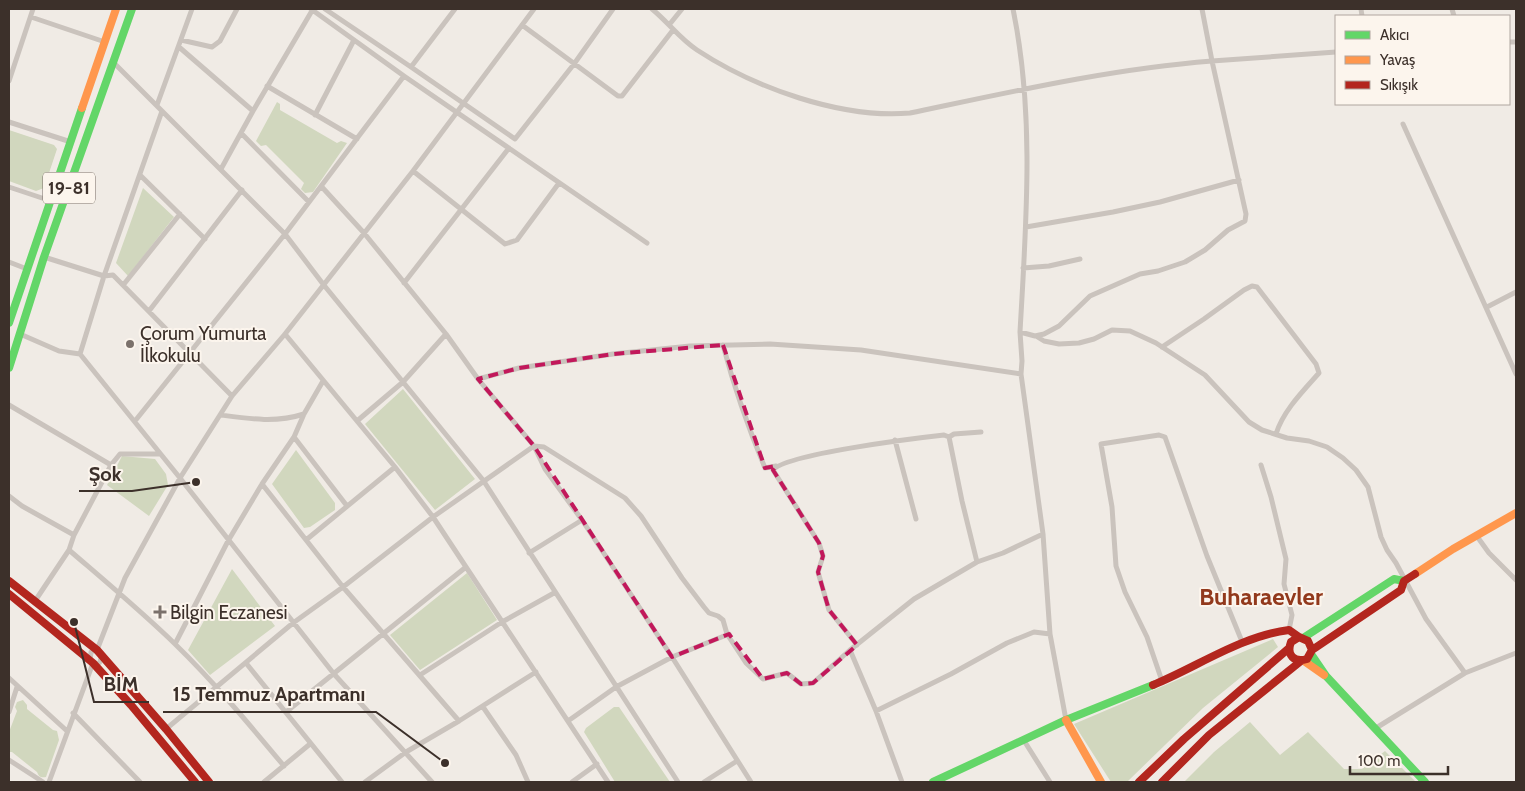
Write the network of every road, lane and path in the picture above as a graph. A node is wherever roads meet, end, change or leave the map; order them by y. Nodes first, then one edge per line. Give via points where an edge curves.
1 (33, 9) edge
2 (116, 9) edge
3 (132, 9) edge
4 (192, 9) edge
5 (237, 9) edge
6 (312, 9) edge
7 (325, 9) edge
8 (455, 9) edge
9 (534, 9) edge
10 (613, 9) edge
11 (652, 9) edge
12 (682, 9) edge
13 (1013, 9) edge
14 (1202, 9) edge
15 (31, 17) junction
16 (522, 25) junction
17 (671, 28) junction
18 (181, 40) junction
19 (354, 40) junction
20 (104, 42) junction
21 (179, 47) junction
22 (1335, 52) edge
23 (114, 62) junction
24 (1212, 62) junction
25 (574, 64) junction
26 (411, 67) junction
27 (404, 76) junction
28 (9, 81) edge
29 (267, 86) junction
30 (1024, 89) junction
31 (463, 103) junction
32 (157, 105) junction
33 (162, 111) junction
34 (253, 111) junction
35 (457, 112) junction
36 (315, 115) junction
37 (9, 122) edge
38 (1403, 124) dead end
39 (241, 133) junction
40 (357, 139) junction
41 (72, 142) junction
42 (509, 148) junction
43 (222, 169) junction
44 (413, 171) junction
45 (140, 175) junction
46 (1239, 180) junction
47 (558, 183) junction
48 (321, 186) junction
49 (9, 187) edge
50 (242, 190) junction
51 (51, 201) junction
52 (309, 202) junction
53 (461, 209) junction
54 (180, 214) junction
55 (1026, 227) junction
56 (364, 233) junction
57 (285, 234) junction
58 (205, 239) junction
59 (647, 243) dead end
60 (44, 257) junction
61 (1080, 259) dead end
62 (9, 262) edge
63 (27, 268) junction
64 (1023, 268) junction
65 (104, 276) junction
66 (404, 282) junction
67 (124, 284) junction
68 (324, 284) junction
69 (1516, 292) edge
70 (1487, 307) junction
71 (150, 311) junction
72 (9, 323) edge
73 (1020, 332) junction
74 (20, 334) junction
75 (285, 334) junction
76 (446, 334) junction
77 (1035, 336) junction
78 (723, 345) junction
79 (1162, 347) junction
80 (80, 354) junction
81 (189, 354) junction
82 (9, 368) edge
83 (1021, 374) junction
84 (1516, 374) edge
85 (478, 378) junction
86 (323, 381) junction
87 (403, 382) junction
88 (232, 396) junction
89 (9, 405) edge
90 (304, 414) junction
91 (222, 415) junction
92 (135, 421) junction
93 (358, 421) junction
94 (981, 432) dead end
95 (1276, 434) junction
96 (294, 437) junction
97 (949, 437) junction
98 (895, 440) junction
99 (534, 446) junction
100 (160, 454) junction
101 (111, 465) junction
102 (1261, 465) dead end
103 (776, 466) junction
104 (395, 467) junction
105 (180, 478) junction
106 (483, 480) junction
107 (262, 484) junction
108 (9, 496) edge
109 (347, 506) junction
110 (1516, 513) edge
111 (433, 517) junction
112 (916, 519) dead end
113 (582, 520) junction
114 (1043, 534) junction
115 (74, 535) junction
116 (1476, 536) junction
117 (306, 540) junction
118 (228, 541) junction
119 (69, 550) junction
120 (529, 553) junction
121 (977, 562) junction
122 (466, 567) junction
123 (1405, 580) junction
124 (1516, 580) edge
125 (9, 581) edge
126 (343, 587) junction
127 (120, 593) junction
128 (554, 593) junction
129 (9, 594) edge
130 (34, 601) junction
131 (502, 622) junction
132 (293, 623) junction
133 (1289, 630) junction
134 (383, 634) junction
135 (729, 634) junction
136 (1050, 634) junction
137 (1301, 638) junction
138 (175, 644) junction
139 (1243, 644) junction
140 (857, 645) junction
141 (1288, 649) junction
142 (850, 650) junction
143 (99, 652) junction
144 (1312, 652) junction
145 (1516, 653) edge
146 (672, 657) junction
147 (1302, 661) junction
148 (92, 662) junction
149 (246, 663) junction
150 (536, 672) junction
151 (1465, 673) junction
152 (334, 674) junction
153 (420, 675) junction
154 (1326, 676) junction
155 (9, 678) edge
156 (1162, 681) junction
157 (216, 686) junction
158 (17, 687) junction
159 (616, 687) junction
160 (483, 707) junction
161 (876, 711) junction
162 (9, 712) edge
163 (286, 712) junction
164 (73, 713) junction
165 (1066, 720) junction
166 (568, 721) junction
167 (459, 722) junction
168 (1376, 728) junction
169 (166, 729) junction
170 (67, 731) junction
171 (1023, 739) junction
172 (310, 744) junction
173 (406, 752) junction
174 (9, 760) edge
175 (737, 762) junction
176 (597, 764) junction
177 (284, 766) junction
178 (43, 782) edge
179 (49, 782) edge
180 (140, 782) edge
181 (195, 782) edge
182 (209, 782) edge
183 (264, 782) edge
184 (342, 782) edge
185 (364, 782) edge
186 (432, 782) edge
187 (528, 782) edge
188 (572, 782) edge
189 (608, 782) edge
190 (678, 782) edge
191 (704, 782) edge
192 (751, 782) edge
193 (902, 782) edge
194 (933, 782) edge
195 (1050, 782) edge
196 (1101, 782) edge
197 (1139, 782) edge
198 (1162, 782) edge
199 (1425, 782) edge

1 - 15 street
2 - 20 main road, 19-81
3 - 23 main road, 19-81
4 - 18 street
5 - 18 street via 220,41 212,47
6 - 19 street
6 - 29 street
7 - 26 street
8 - 26 street
9 - 16 street
10 - 25 street
11 - 17 street
12 - 17 street
13 - 30 street
14 - 24 street
15 - 20 street
15 - 28 street
16 - 25 street
16 - 31 street
17 - 25 street via 622,96
17 - 30 street via 697,50 759,83 799,99 856,110 889,115 910,113
18 - 21 street
19 - 27 street
19 - 36 street
20 - 41 main road, 19-81
21 - 32 street
21 - 34 street
22 - 24 street
23 - 32 street
23 - 60 main road, 19-81
24 - 30 street via 1172,65
24 - 46 street
25 - 31 street via 515,139
26 - 31 street
27 - 35 street
27 - 40 street
29 - 34 street
29 - 36 street
30 - 55 street via 1028,189
31 - 35 street
32 - 33 street
33 - 43 street
33 - 45 street
34 - 39 street
35 - 42 street
35 - 44 street
36 - 40 street
37 - 41 street
38 - 70 street
39 - 43 street
39 - 52 street
40 - 48 street
41 - 51 main road, 19-81
42 - 47 street
42 - 53 street
43 - 50 street
44 - 53 street
44 - 56 street
45 - 54 street
45 - 65 street
46 - 55 street via 1160,202
46 - 77 street via 1245,221 1185,262 1140,274 1090,296 1059,326
47 - 53 street via 517,240 505,244
47 - 59 street
48 - 52 street
48 - 56 street
49 - 51 street
50 - 57 street
50 - 58 street
51 - 63 main road, 19-81
52 - 57 street
53 - 66 street
54 - 58 street
54 - 67 street
55 - 64 street
56 - 66 street
56 - 68 street
57 - 68 street
57 - 81 street
58 - 71 street
60 - 65 street
60 - 74 main road, 19-81
61 - 64 street
62 - 63 street
63 - 72 main road, 19-81
64 - 73 street
65 - 67 street via 113,275
65 - 80 street
66 - 76 street
67 - 71 street
68 - 75 street
68 - 87 street
69 - 70 street
70 - 84 street
71 - 81 street
73 - 77 street
73 - 83 street
74 - 80 street via 59,351
74 - 82 main road, 19-81
75 - 86 street
75 - 88 street
76 - 85 street
76 - 87 street
77 - 79 street via 1059,344 1079,343 1112,330 1130,331
78 - 83 street via 770,344 862,350
78 - 85 street via 560,361
78 - 103 street via 733,383 765,468
79 - 95 street via 1205,375 1249,422
79 - 95 street via 1244,290 1257,287 1316,364 1319,373 1288,411
80 - 92 street
81 - 88 street
81 - 92 street
83 - 114 street
85 - 99 street
86 - 90 street
86 - 93 street
87 - 93 street
87 - 106 street
88 - 91 street
89 - 101 street
90 - 91 street via 289,419 258,420
90 - 96 street
91 - 105 street
92 - 100 street
93 - 104 street
94 - 97 street
95 - 123 street via 1327,447 1356,470 1368,487 1387,550
96 - 107 street
96 - 109 street
97 - 98 street
97 - 121 street
98 - 103 street
98 - 112 street
99 - 106 street
99 - 113 street via 545,469
99 - 135 street via 544,447 625,498 704,607 722,620
100 - 101 street via 120,454
100 - 105 street
101 - 115 street
102 - 133 street via 1286,560 1284,584 1292,615
103 - 140 street via 773,470 819,543 823,556 818,572 829,610
104 - 109 street
104 - 111 street
105 - 118 street
105 - 127 street via 125,578
106 - 111 street
106 - 120 street
107 - 117 street
107 - 118 street
108 - 115 street
109 - 117 street
110 - 116 main road
111 - 122 street
111 - 126 street
113 - 120 street
113 - 146 street
114 - 121 street
114 - 136 street
115 - 119 street
116 - 123 main road
116 - 124 street
117 - 126 street
118 - 132 street
118 - 138 street
119 - 127 street
119 - 130 street
120 - 128 street
121 - 140 street via 914,599
122 - 131 street
122 - 134 street
123 - 137 main road via 1394,579
123 - 144 main road via 1401,590
123 - 151 street via 1426,619
125 - 130 main road
126 - 132 street
126 - 134 street
127 - 138 street
127 - 143 street
128 - 131 street
128 - 159 street
129 - 148 main road
130 - 143 main road
131 - 150 street
131 - 153 street
132 - 149 street
132 - 152 street
133 - 137 main road
133 - 139 main road via 1272,632
134 - 152 street
134 - 153 street
135 - 142 street via 746,663 763,680 787,673 801,684 813,683
135 - 146 street
136 - 161 street via 1034,632 1007,643
136 - 165 street
137 - 141 main road via 1293,640
137 - 144 main road via 1310,644
138 - 157 street
139 - 156 main road
139 - 156 street via 1207,556 1165,436 1101,444 1112,508 1116,566
140 - 142 street
141 - 147 main road via 1292,658
141 - 197 main road
142 - 161 street
143 - 148 street via 91,652
143 - 148 street via 100,662
143 - 169 main road
144 - 147 main road
144 - 154 main road
145 - 151 street
146 - 159 street
146 - 175 street
147 - 154 main road
147 - 198 main road via 1209,735
148 - 164 street
148 - 181 main road
149 - 157 street
149 - 163 street
150 - 160 street
150 - 166 street
151 - 168 street
152 - 163 street
152 - 173 street
153 - 167 street
154 - 168 main road
155 - 158 street
156 - 165 main road
157 - 169 street
157 - 177 street
158 - 162 street
158 - 170 street
159 - 166 street
159 - 190 street
160 - 167 street
160 - 187 street via 516,755
161 - 193 street
163 - 172 street
164 - 170 street
164 - 180 street
165 - 171 main road
165 - 196 main road
166 - 176 street
167 - 173 street
168 - 199 main road
169 - 182 main road
170 - 179 street
171 - 194 main road
171 - 195 street
172 - 177 street
172 - 184 street
173 - 185 street
173 - 186 street
174 - 178 street
175 - 191 street
175 - 192 street
176 - 188 street
176 - 189 street
177 - 183 street

